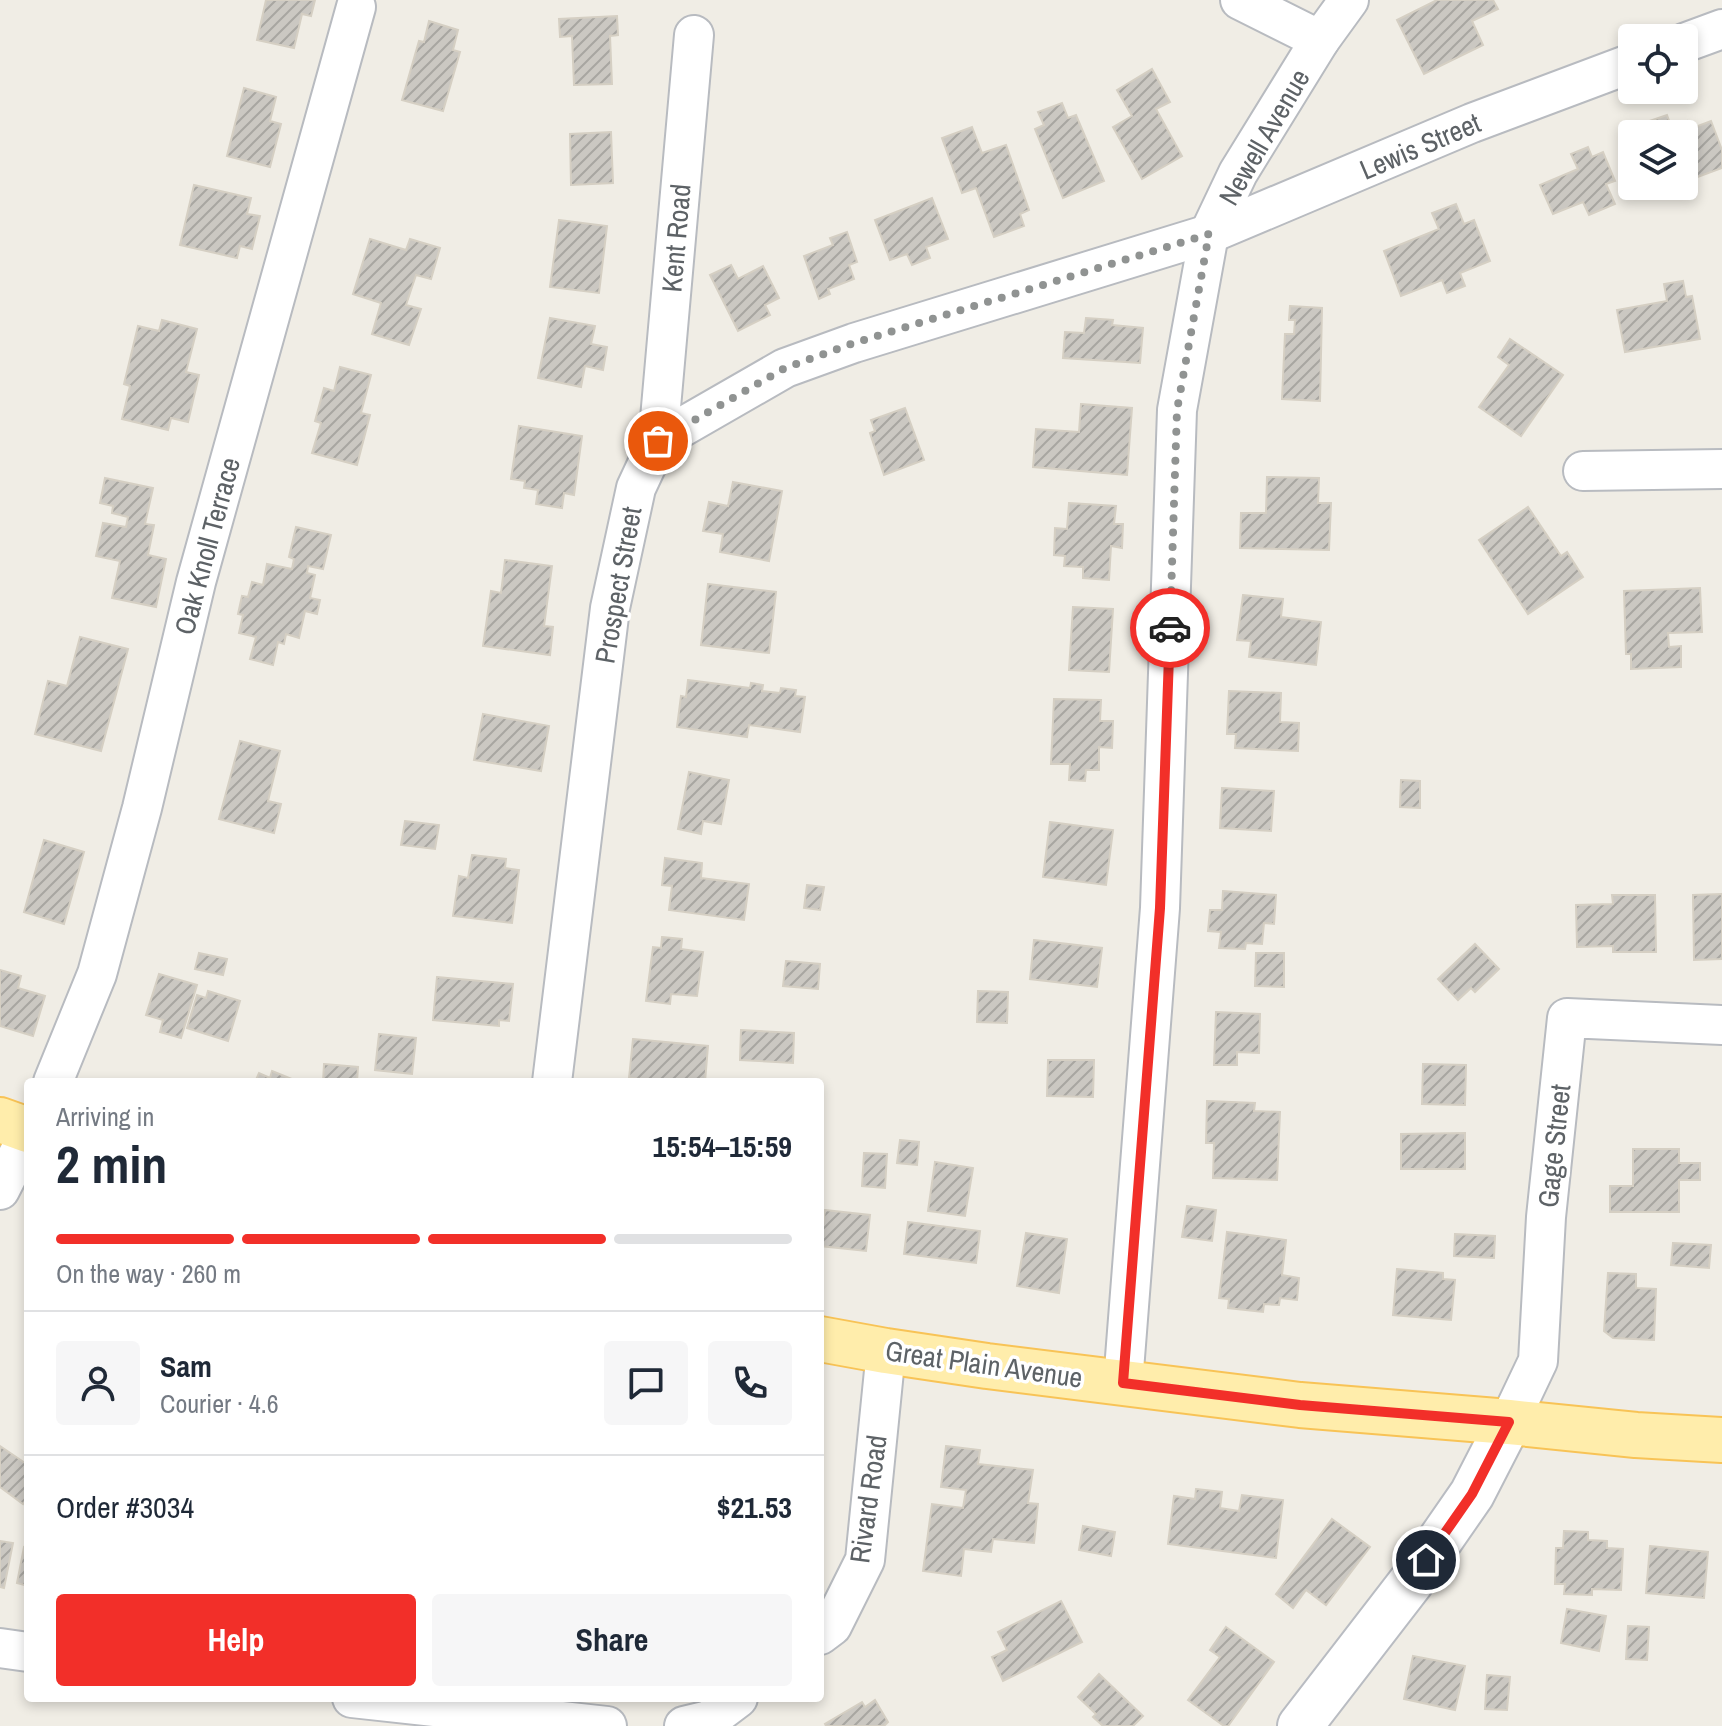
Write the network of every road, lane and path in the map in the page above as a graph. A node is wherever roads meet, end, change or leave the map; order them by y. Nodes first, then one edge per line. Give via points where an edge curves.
1 (1240, 0) edge
2 (1349, 0) edge
3 (356, 7) dead end
4 (1722, 29) edge
5 (694, 35) dead end
6 (1698, 38) edge
7 (1320, 40) junction
8 (1618, 68) edge
9 (1209, 234) junction
10 (658, 441) junction
11 (1722, 469) edge
12 (1583, 471) dead end
13 (1722, 1025) edge
14 (55, 1078) edge
15 (552, 1078) edge
16 (0, 1120) edge
17 (24, 1131) edge
18 (24, 1141) edge
19 (0, 1190) edge
20 (824, 1340) edge
21 (886, 1351) junction
22 (1123, 1383) junction
23 (1509, 1422) junction
24 (1722, 1440) edge
25 (824, 1632) edge
26 (0, 1648) edge
27 (24, 1651) edge
28 (388, 1702) edge
29 (733, 1702) edge
30 (607, 1726) edge
31 (684, 1726) edge
32 (1300, 1726) edge

1 - 7 street
2 - 7 street, Newell Avenue
3 - 14 street, Oak Knoll Terrace via 196,582 97,974
4 - 6 street
5 - 10 street, Kent Road
7 - 9 street, Newell Avenue via 1238,173
8 - 9 street, Lewis Street via 1472,123
9 - 10 street via 785,368
9 - 22 street, Newell Avenue via 1177,410 1160,908
10 - 15 street, Prospect Street via 636,488 610,608
11 - 12 street
13 - 23 street, Gage Street via 1567,1018 1546,1217 1538,1361
16 - 17 main road
18 - 19 street
20 - 21 main road, Great Plain Avenue
21 - 22 main road, Great Plain Avenue
21 - 25 street, Rivard Road via 865,1560
22 - 23 main road, Great Plain Avenue via 1300,1405
23 - 24 main road, Great Plain Avenue
23 - 32 street via 1472,1494
26 - 27 street
28 - 30 street
29 - 31 street via 709,1720

